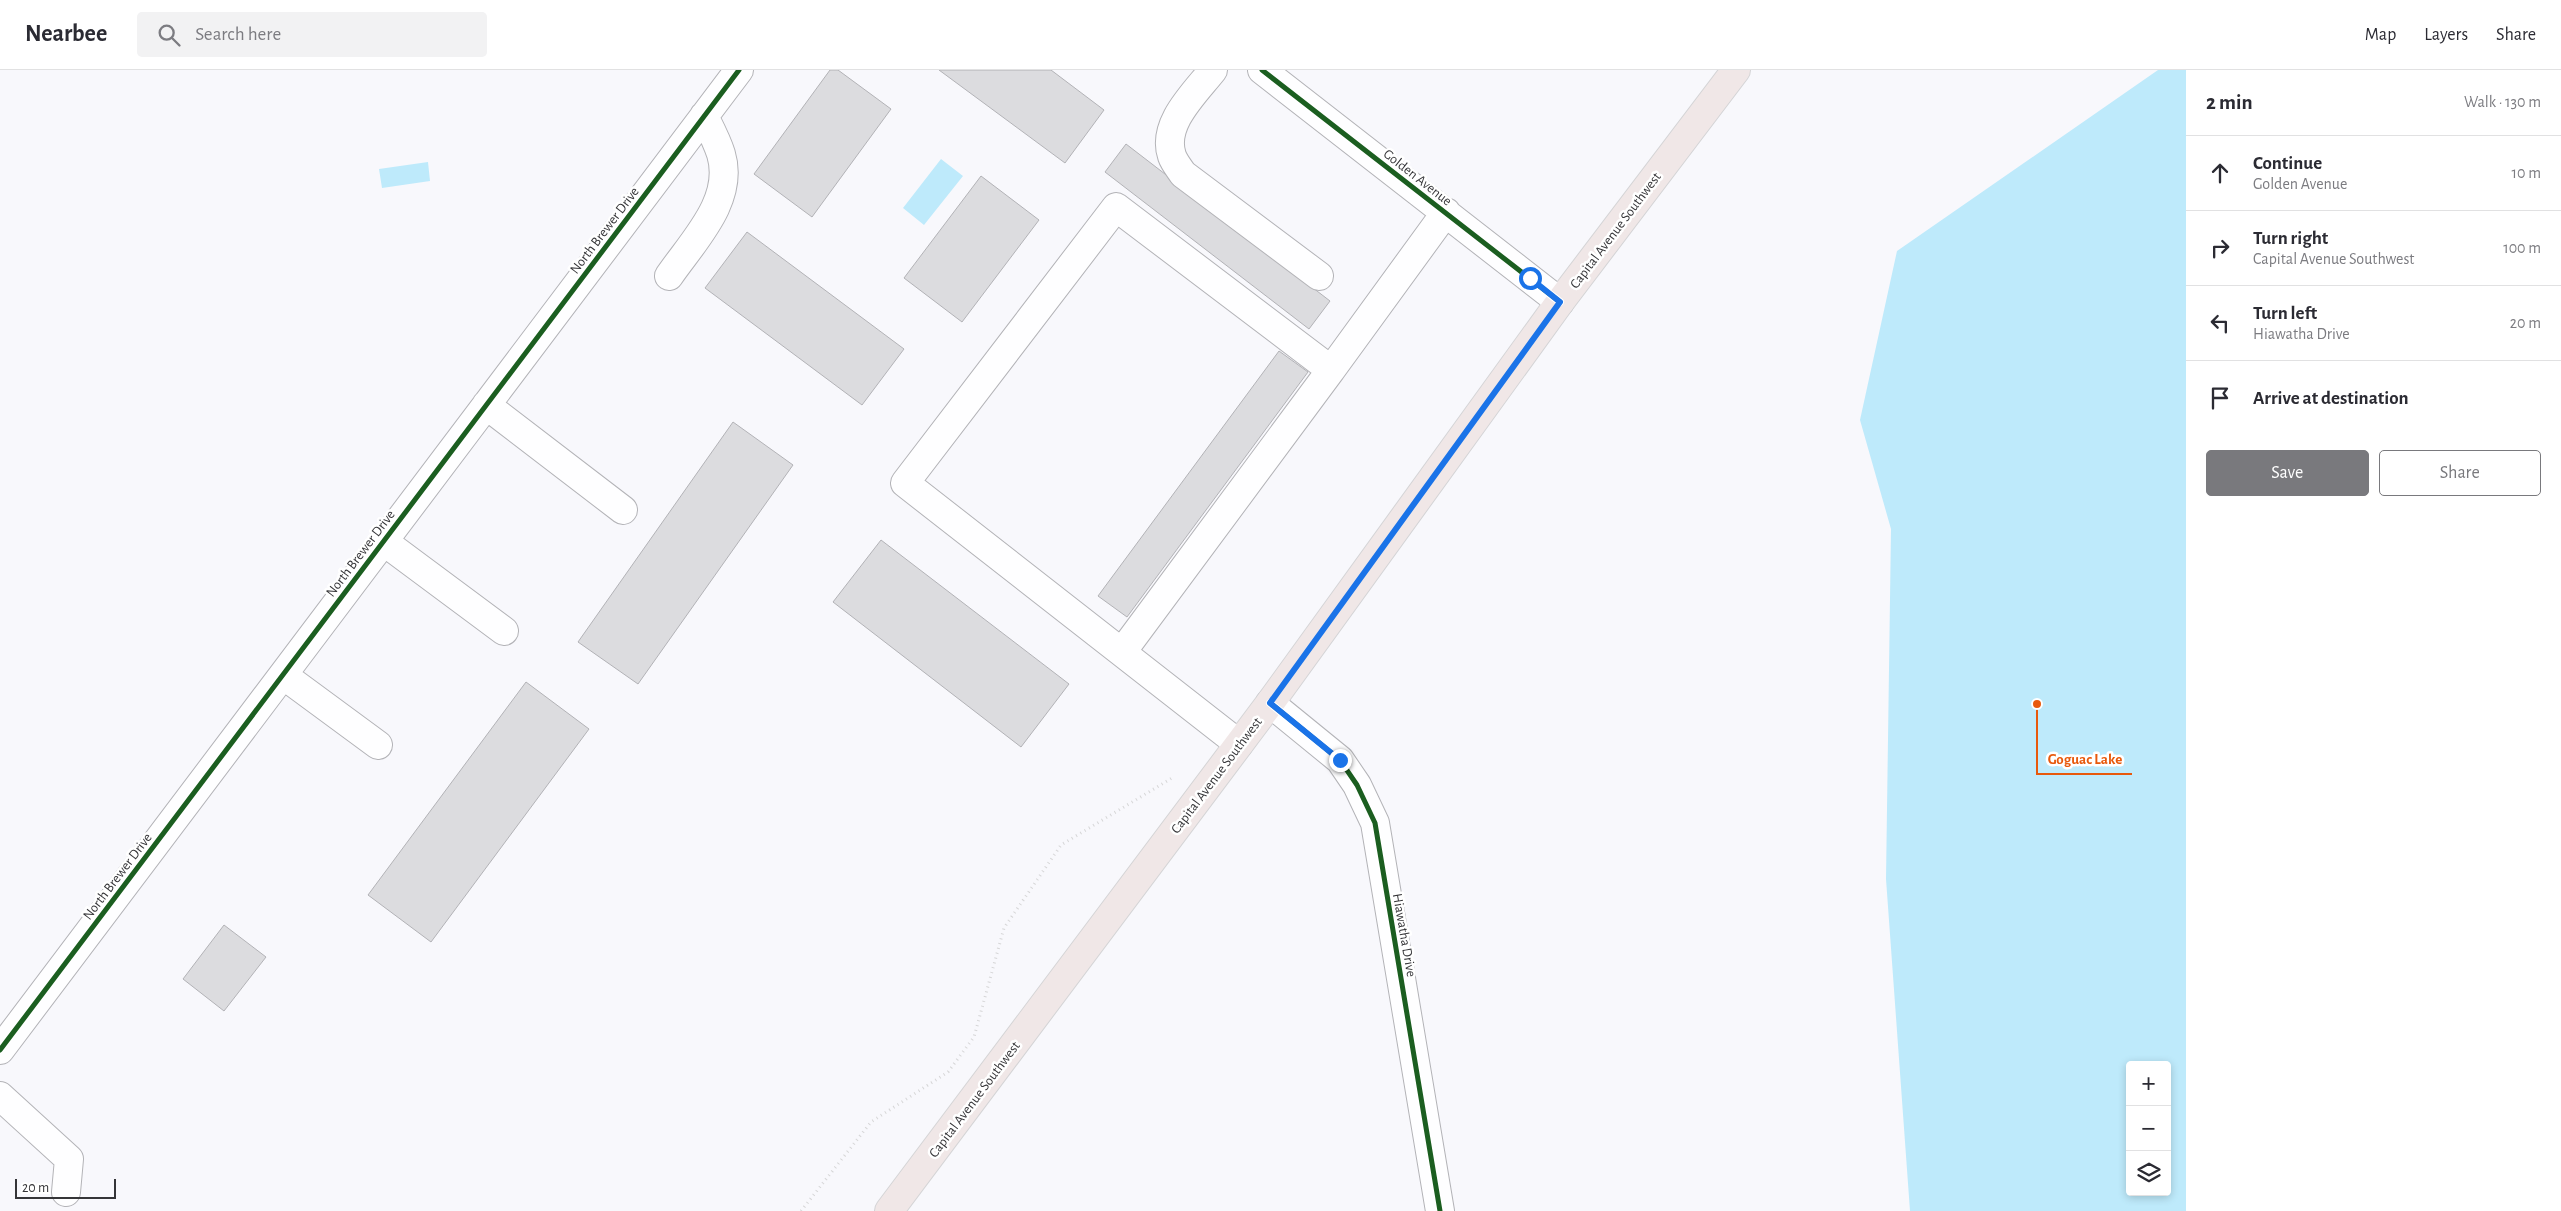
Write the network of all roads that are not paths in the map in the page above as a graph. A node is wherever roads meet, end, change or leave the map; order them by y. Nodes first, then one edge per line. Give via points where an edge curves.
1 (739, 70) edge
2 (1214, 70) edge
3 (1262, 70) edge
4 (1736, 70) edge
5 (704, 116) junction
6 (1446, 212) junction
7 (669, 276) dead end
8 (1319, 276) dead end
9 (1560, 302) junction
10 (1331, 370) junction
11 (486, 405) junction
12 (623, 510) dead end
13 (383, 541) junction
14 (504, 630) dead end
15 (1122, 652) junction
16 (282, 675) junction
17 (1270, 703) junction
18 (1240, 744) junction
19 (378, 745) dead end
20 (0, 1050) edge
21 (0, 1096) edge
22 (66, 1192) dead end
23 (889, 1211) edge
24 (1440, 1211) edge

1 - 5 street, North Brewer Drive
2 - 8 street via 1175,122 1170,140 1172,156 1182,174
3 - 6 street, Golden Avenue
4 - 9 main road, Capital Avenue Southwest
5 - 7 street via 721,154 725,178 721,198
5 - 11 street, North Brewer Drive
6 - 9 street, Golden Avenue
6 - 10 street
9 - 17 main road, Capital Avenue Southwest
10 - 15 street
10 - 15 street via 1116,207 905,483
11 - 12 street
11 - 13 street, North Brewer Drive
13 - 14 street
13 - 16 street, North Brewer Drive
15 - 18 street
16 - 19 street
16 - 20 street, North Brewer Drive
17 - 18 main road, Capital Avenue Southwest
17 - 24 street, Hiawatha Drive via 1340,760 1357,784 1375,823
18 - 23 main road, Capital Avenue Southwest
21 - 22 street via 69,1159

